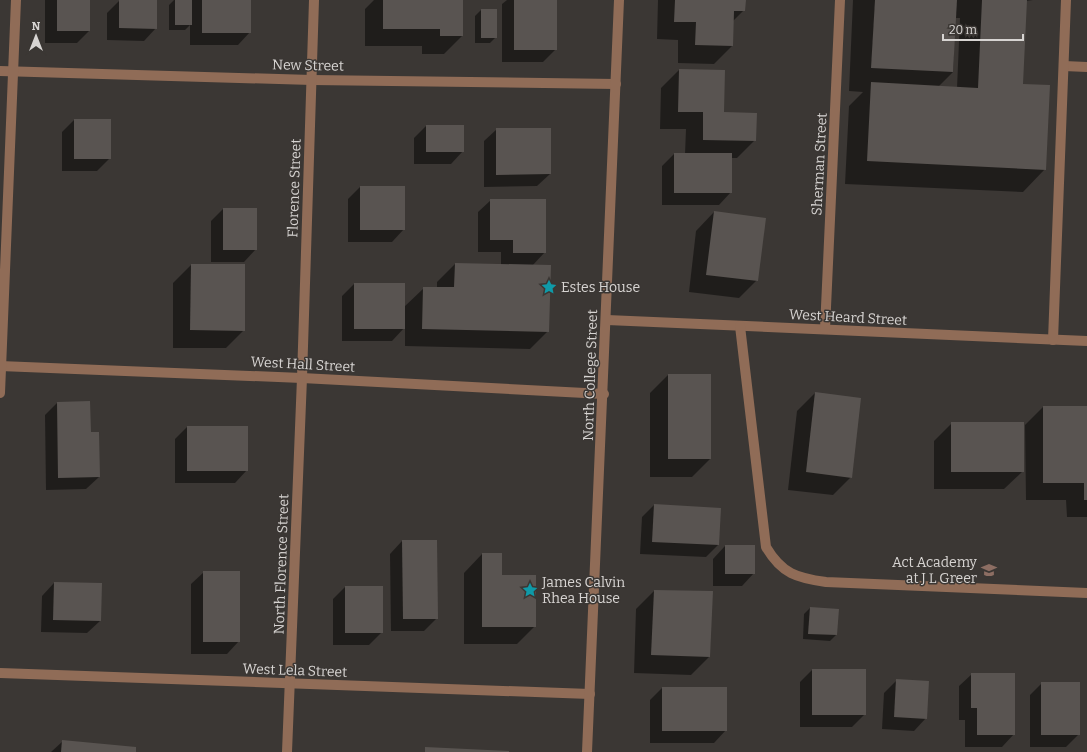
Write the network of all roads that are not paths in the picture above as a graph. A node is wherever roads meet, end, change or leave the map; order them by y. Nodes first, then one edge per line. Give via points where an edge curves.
1 (16, 0) edge
2 (314, 0) edge
3 (619, 0) edge
4 (840, 0) edge
5 (1066, 0) edge
6 (1064, 66) junction
7 (1087, 67) edge
8 (0, 71) edge
9 (14, 72) junction
10 (312, 80) junction
11 (616, 84) junction
12 (607, 320) junction
13 (740, 326) junction
14 (825, 329) junction
15 (1053, 340) junction
16 (1087, 341) edge
17 (1, 366) edge
18 (302, 378) junction
19 (0, 393) edge
20 (604, 394) junction
21 (1087, 594) edge
22 (0, 674) edge
23 (291, 684) junction
24 (590, 694) junction
25 (287, 752) edge
26 (587, 752) edge

1 - 9 street
2 - 10 street, Florence Street
3 - 11 street, North College Street
4 - 14 street, Sherman Street
5 - 6 street
6 - 7 street
6 - 15 street
8 - 9 street, New Street
9 - 10 street, New Street
9 - 17 street
10 - 11 street, New Street
10 - 18 street, Florence Street
11 - 12 street, North College Street
12 - 13 street, West Heard Street
12 - 20 street, North College Street
13 - 14 street, West Heard Street
13 - 21 street via 766,547 773,559 785,570 800,578 826,582
14 - 15 street, West Heard Street
15 - 16 street, West Heard Street
17 - 18 street, West Hall Street
17 - 19 street
18 - 20 street, West Hall Street
18 - 23 street, North Florence Street
20 - 24 street, North College Street
22 - 23 street, West Lela Street
23 - 24 street, West Lela Street
23 - 25 street, North Florence Street
24 - 26 street, North College Street

